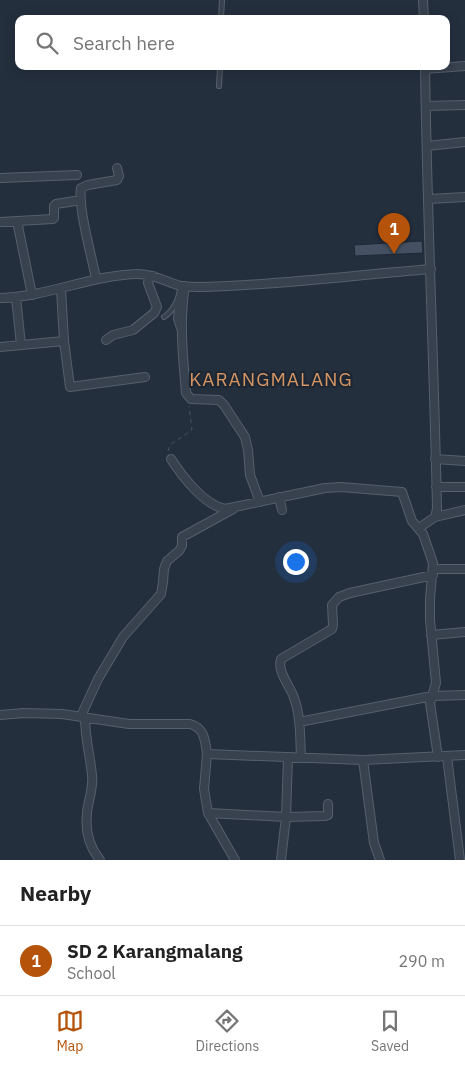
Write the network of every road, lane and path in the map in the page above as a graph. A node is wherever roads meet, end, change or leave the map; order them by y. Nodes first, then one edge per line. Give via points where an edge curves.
1 (222, 0) edge
2 (422, 0) edge
3 (221, 15) edge
4 (424, 15) edge
5 (450, 66) edge
6 (465, 66) edge
7 (220, 70) edge
8 (425, 70) edge
9 (220, 86) dead end
10 (465, 105) edge
11 (426, 106) junction
12 (465, 142) edge
13 (427, 146) junction
14 (117, 168) dead end
15 (77, 175) dead end
16 (0, 178) edge
17 (465, 197) edge
18 (429, 199) junction
19 (81, 200) junction
20 (17, 221) junction
21 (0, 222) edge
22 (431, 269) junction
23 (154, 276) junction
24 (96, 279) junction
25 (183, 286) junction
26 (61, 288) junction
27 (32, 295) junction
28 (16, 297) junction
29 (0, 298) edge
30 (178, 300) junction
31 (164, 317) dead end
32 (182, 336) junction
33 (106, 340) dead end
34 (64, 341) junction
35 (21, 345) junction
36 (0, 347) edge
37 (145, 377) dead end
38 (190, 398) junction
39 (435, 458) junction
40 (171, 459) joint
41 (465, 460) edge
42 (436, 487) junction
43 (465, 488) edge
44 (279, 497) junction
45 (260, 502) junction
46 (234, 508) junction
47 (282, 510) dead end
48 (465, 510) edge
49 (435, 517) junction
50 (419, 528) junction
51 (465, 569) edge
52 (433, 572) junction
53 (465, 632) edge
54 (431, 635) junction
55 (465, 695) edge
56 (432, 696) junction
57 (0, 715) edge
58 (83, 717) junction
59 (300, 722) junction
60 (207, 754) junction
61 (465, 755) edge
62 (288, 757) junction
63 (438, 757) junction
64 (447, 757) junction
65 (302, 758) junction
66 (363, 760) junction
67 (328, 804) dead end
68 (208, 813) junction
69 (286, 817) junction
70 (462, 843) edge
71 (100, 860) edge
72 (236, 860) edge
73 (281, 860) edge
74 (380, 860) edge
75 (460, 860) edge

1 - 3 lane
2 - 4 street
5 - 6 street
7 - 9 lane
8 - 11 street
10 - 11 street
11 - 13 street
12 - 13 street
13 - 18 street
14 - 19 street via 117,180 83,186
15 - 16 street
17 - 18 street
18 - 22 street
19 - 20 street via 56,204 53,219
19 - 24 street
20 - 21 street
20 - 27 street
22 - 25 street via 244,285
22 - 39 street
23 - 24 street via 130,274
23 - 25 street
23 - 33 street via 148,283 156,307 154,313 134,330
24 - 26 street
25 - 30 lane
25 - 32 street
26 - 27 street
26 - 34 street
27 - 28 street
28 - 29 street
28 - 35 street
30 - 31 lane
30 - 32 lane via 177,325
32 - 38 street via 186,393
34 - 35 street
34 - 37 street via 70,387
35 - 36 street
38 - 40 path via 188,410 192,430 169,446
38 - 45 street via 218,400 224,405 246,441 250,475
39 - 41 street
39 - 42 street
40 - 46 street via 190,485 209,501 220,508
42 - 43 street
42 - 49 street
44 - 45 street
44 - 47 street
44 - 50 street via 333,487 400,491 412,521
45 - 46 street
46 - 58 street via 183,535 179,551 167,561 164,569 161,594 123,637 98,679
48 - 49 street
49 - 50 street
50 - 52 street via 428,547
51 - 52 street
52 - 54 street via 429,607
52 - 59 street via 339,597 332,605 332,630 281,659 280,666 296,702
53 - 54 street
54 - 56 street via 436,683
55 - 56 street
56 - 59 street
56 - 63 street via 430,706
57 - 58 street via 40,713
58 - 60 street via 129,724 194,726 204,736
58 - 71 street via 92,776 86,829
59 - 65 street
60 - 62 street
60 - 68 street via 204,789
61 - 64 street
62 - 65 street
62 - 69 street
63 - 64 street
63 - 66 street
64 - 70 street
65 - 66 street
66 - 74 street via 374,843
67 - 69 street via 326,816
68 - 69 street
68 - 72 street
69 - 73 street
70 - 75 street

